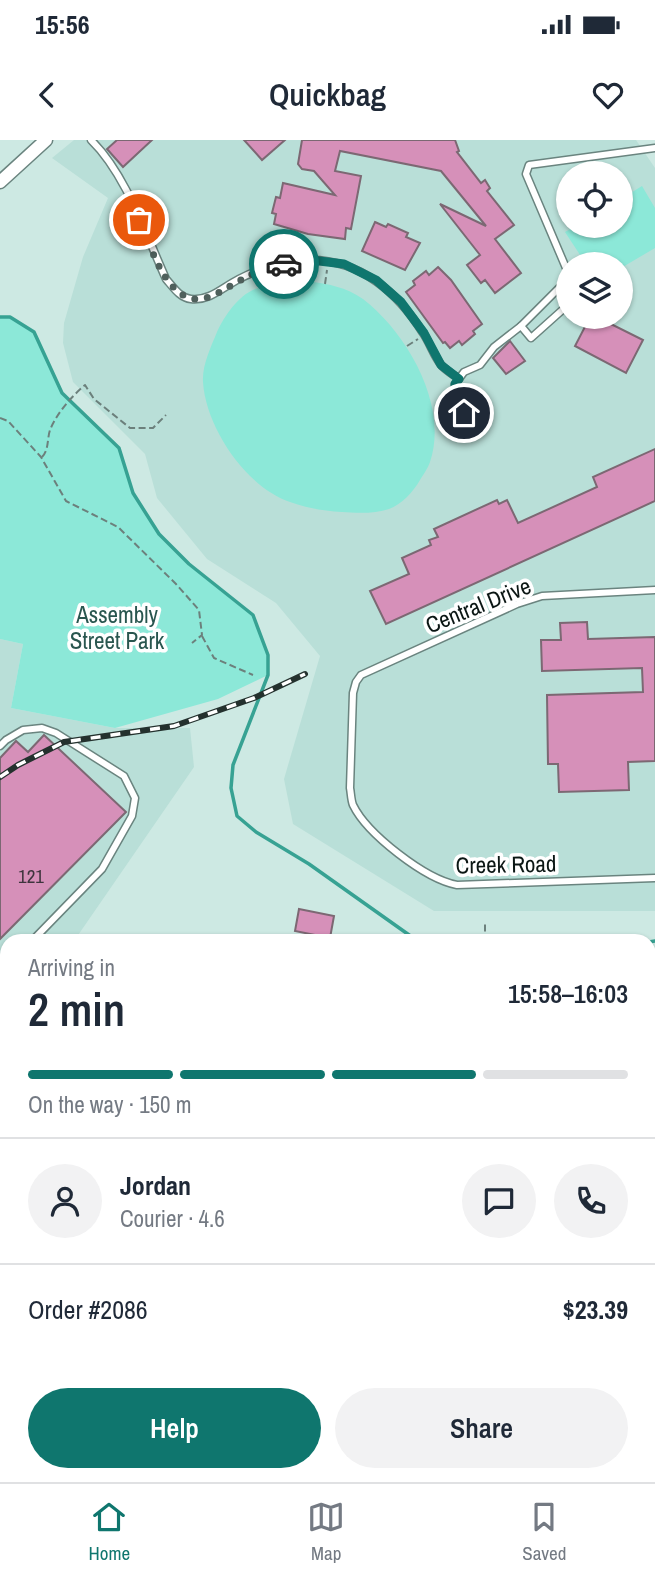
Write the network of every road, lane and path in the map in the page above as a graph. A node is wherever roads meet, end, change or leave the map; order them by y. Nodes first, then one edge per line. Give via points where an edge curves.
1 (46, 140) edge
2 (91, 140) edge
3 (655, 148) edge
4 (0, 182) edge
5 (559, 252) edge
6 (328, 267) dead end
7 (325, 284) dead end
8 (556, 290) edge
9 (556, 316) edge
10 (521, 326) junction
11 (421, 338) dead end
12 (407, 346) dead end
13 (459, 379) junction
14 (464, 413) dead end
15 (166, 415) dead end
16 (0, 418) edge
17 (41, 457) junction
18 (655, 590) edge
19 (201, 635) junction
20 (192, 643) dead end
21 (362, 674) joint
22 (253, 675) dead end
23 (0, 746) edge
24 (655, 878) edge
25 (485, 924) dead end
26 (39, 934) edge
27 (485, 934) edge

1 - 4 street
2 - 13 lane via 121,182 166,279 177,293 188,299 213,295 264,268 311,260 344,264 376,280 401,302 441,365
3 - 5 lane via 528,165 526,174
6 - 7 path
8 - 10 lane
9 - 10 lane via 531,338
10 - 13 lane
11 - 12 path
13 - 14 lane via 456,400
15 - 17 path via 153,428 130,428 94,399 85,385 61,411
16 - 17 path
17 - 19 path via 66,501 118,527 176,584 199,610
18 - 21 lane, Central Drive via 542,596
19 - 20 path
19 - 22 path via 214,658
21 - 24 lane, Creek Road via 353,693 352,803 415,867 457,885
23 - 26 lane via 23,730 42,728 56,733 124,776 135,798 132,816 102,869
25 - 27 path

